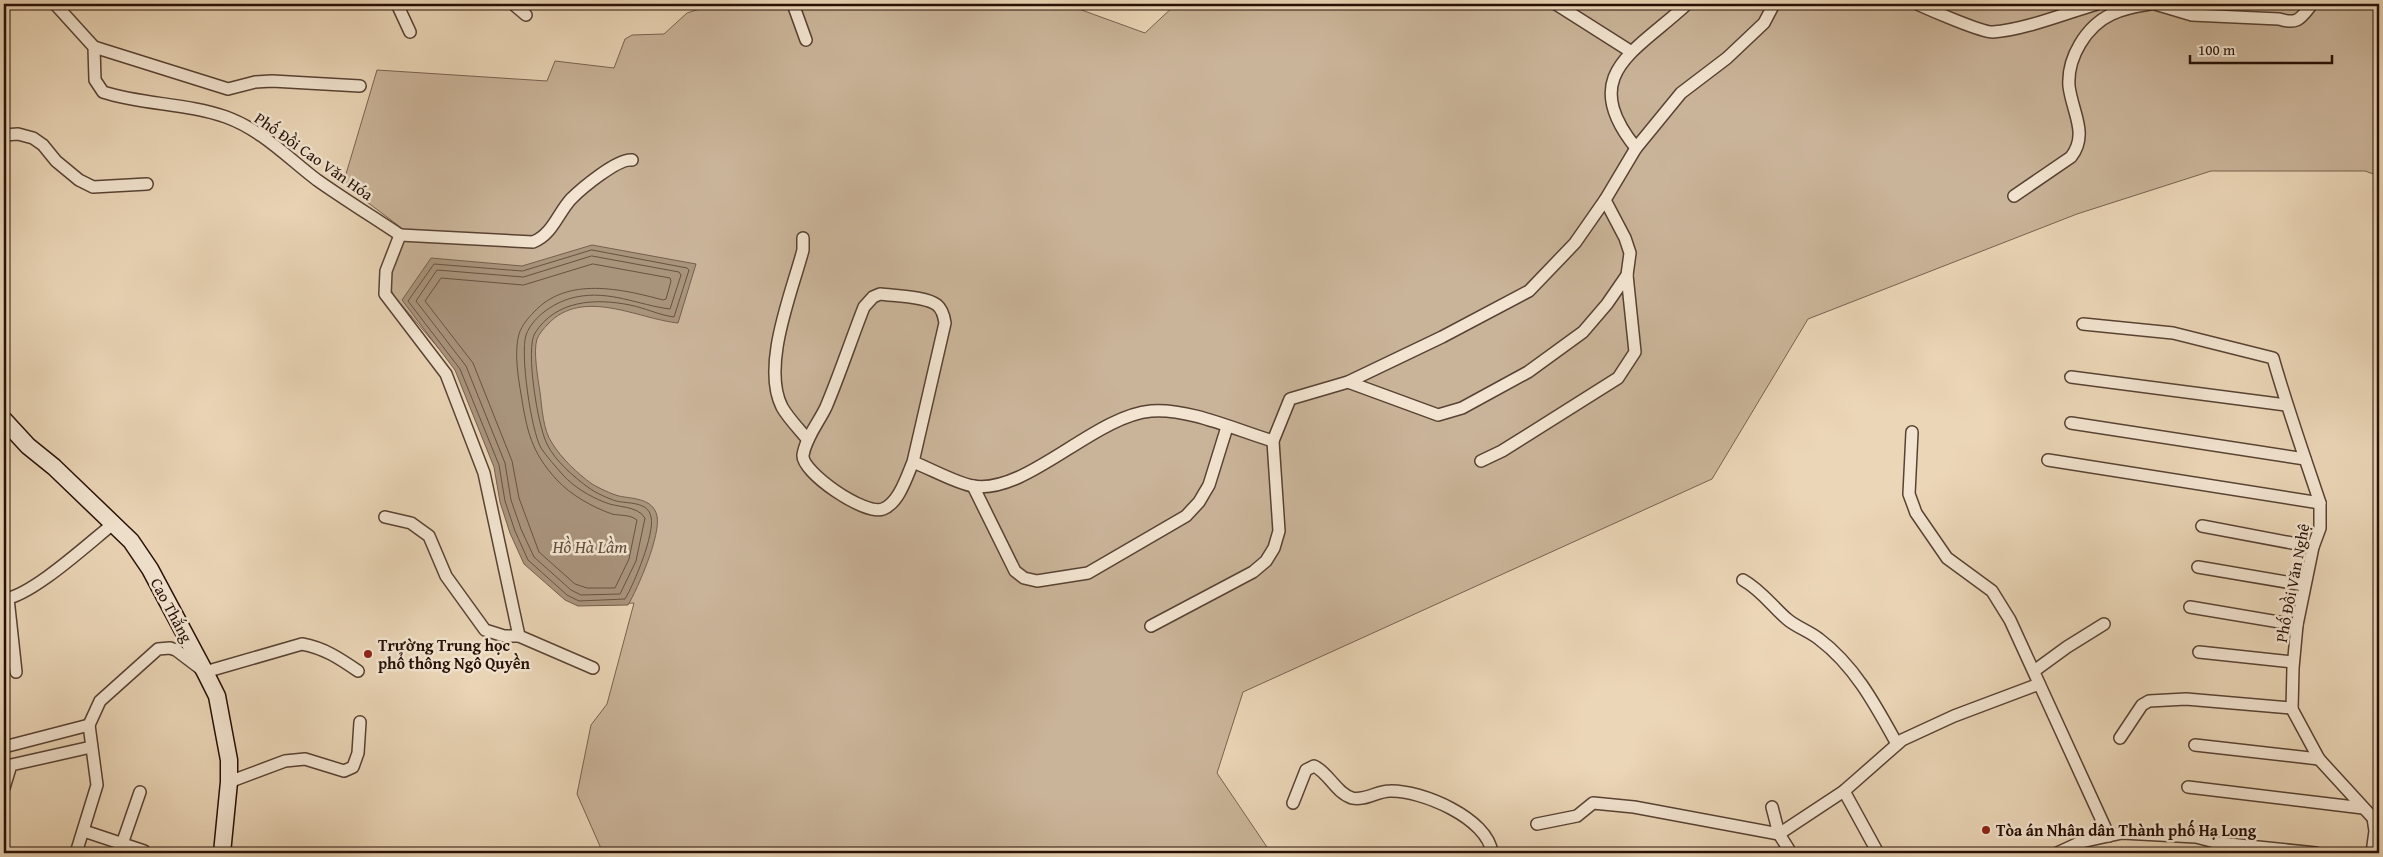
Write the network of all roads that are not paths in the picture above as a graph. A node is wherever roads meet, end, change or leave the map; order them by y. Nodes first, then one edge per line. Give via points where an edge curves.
1 (55, 4) edge
2 (397, 4) edge
3 (513, 4) edge
4 (793, 4) edge
5 (1556, 4) edge
6 (1687, 4) edge
7 (1917, 4) edge
8 (2097, 4) edge
9 (2150, 4) edge
10 (2155, 4) edge
11 (2312, 4) edge
12 (1774, 5) edge
13 (526, 15) dead end
14 (410, 32) dead end
15 (806, 40) dead end
16 (94, 47) junction
17 (1630, 51) junction
18 (360, 86) dead end
19 (4, 135) edge
20 (1636, 148) junction
21 (632, 160) dead end
22 (147, 184) dead end
23 (2014, 196) dead end
24 (1605, 200) junction
25 (400, 235) junction
26 (803, 238) dead end
27 (1627, 275) junction
28 (2083, 324) dead end
29 (2072, 377) dead end
30 (1348, 382) junction
31 (2286, 405) junction
32 (4, 420) edge
33 (2071, 423) dead end
34 (1227, 427) junction
35 (1912, 432) dead end
36 (808, 440) junction
37 (1273, 442) junction
38 (2305, 459) junction
39 (2048, 460) dead end
40 (1481, 461) dead end
41 (913, 462) junction
42 (973, 486) junction
43 (2320, 503) junction
44 (385, 517) dead end
45 (114, 524) junction
46 (2202, 526) dead end
47 (2313, 547) junction
48 (2198, 567) dead end
49 (1743, 580) dead end
50 (2304, 585) junction
51 (6, 599) edge
52 (2190, 607) dead end
53 (2104, 624) dead end
54 (2297, 625) junction
55 (1151, 626) dead end
56 (519, 636) junction
57 (2199, 652) dead end
58 (2293, 662) junction
59 (593, 668) dead end
60 (358, 671) dead end
61 (2034, 671) junction
62 (16, 672) dead end
63 (205, 672) junction
64 (2039, 684) junction
65 (2292, 708) junction
66 (360, 722) dead end
67 (89, 725) junction
68 (2120, 738) dead end
69 (1897, 744) junction
70 (2195, 745) dead end
71 (4, 747) edge
72 (91, 747) junction
73 (2319, 759) junction
74 (7, 764) edge
75 (229, 782) junction
76 (2188, 787) dead end
77 (4, 788) edge
78 (1844, 791) junction
79 (140, 792) dead end
80 (1293, 803) dead end
81 (1772, 807) dead end
82 (2362, 808) junction
83 (1537, 824) dead end
84 (84, 831) junction
85 (1779, 834) junction
86 (2109, 836) junction
87 (122, 844) junction
88 (144, 851) dead end
89 (76, 853) edge
90 (222, 853) edge
91 (1492, 853) edge
92 (1791, 853) edge
93 (1878, 853) edge
94 (2058, 853) edge
95 (2316, 853) edge
96 (2372, 853) edge

1 - 16 street
2 - 14 street
3 - 13 street
4 - 15 street
5 - 17 street
6 - 17 street
7 - 8 street via 1990,33
9 - 23 street via 2112,14 2098,22 2085,36 2070,70 2070,87 2080,129 2077,148 2071,157
10 - 11 street via 2192,14 2279,19 2290,23 2301,18
12 - 20 street via 1764,23 1727,58 1681,92
16 - 18 street via 228,89 272,81
16 - 25 street, Phố Đồi Cao Văn Hóa via 95,80 103,92 203,111 240,124 276,146 316,180
17 - 20 street via 1614,76 1610,95 1622,130
19 - 22 street via 33,138 79,180 93,187
20 - 24 street
21 - 25 street via 622,160 580,190 542,239 533,242
24 - 27 street via 1630,253
24 - 30 street via 1575,244 1529,291
25 - 56 street via 386,271 385,294 440,367 484,473
26 - 36 street via 803,250 777,346 774,376 782,407
27 - 30 street via 1608,304 1583,332 1528,372 1462,408 1438,415
27 - 40 street via 1635,352 1618,378
28 - 31 street, Phố Đồi Văn Nghệ via 2173,334 2274,358
29 - 31 street
30 - 37 street via 1290,399
31 - 38 street, Phố Đồi Văn Nghệ
32 - 45 main road, Cao Thắng
33 - 38 street
34 - 37 street
34 - 42 street via 1172,412 1150,411 1108,425 1007,482
34 - 42 street via 1209,485 1186,516 1088,573 1037,581 1024,578 1015,571
35 - 61 street via 1909,494 1916,513 1947,558 1998,598
36 - 41 street via 803,455 807,468 857,505 869,510 883,509 892,503
36 - 41 street via 826,407 868,301 880,294 928,300 937,305 946,323
37 - 55 street via 1279,531 1266,561 1253,572
38 - 43 street, Phố Đồi Văn Nghệ
39 - 43 street
41 - 42 street
43 - 47 street, Phố Đồi Văn Nghệ via 2320,528
44 - 56 street via 412,523 430,536 446,576 485,630 504,636
45 - 51 street via 47,576
45 - 63 main road, Cao Thắng via 131,541 150,569
46 - 47 street
47 - 50 street, Phố Đồi Văn Nghệ
48 - 50 street
49 - 69 street via 1766,597 1788,620 1820,639 1849,668
50 - 54 street, Phố Đồi Văn Nghệ
51 - 62 street
52 - 54 street
53 - 61 street
54 - 58 street, Phố Đồi Văn Nghệ
56 - 59 street
57 - 58 street
58 - 65 street, Phố Đồi Văn Nghệ
60 - 63 street via 318,646 302,644
61 - 64 street
63 - 67 street via 176,650 158,649 100,700
63 - 75 main road, Cao Thắng via 217,696 229,760
64 - 69 street via 1954,716
64 - 86 street
65 - 68 street via 2186,698 2149,701 2142,705
65 - 73 street, Phố Đồi Văn Nghệ
66 - 75 street via 358,753 353,767 344,771 305,759 285,761
67 - 71 street
67 - 72 street
69 - 78 street
70 - 73 street
72 - 74 street
72 - 84 street via 97,785
73 - 82 street, Phố Đồi Văn Nghệ
74 - 77 street
75 - 90 main road, Cao Thắng
76 - 82 street
78 - 85 street
78 - 93 street
79 - 87 street
80 - 91 street via 1306,770 1314,766 1354,798 1399,791 1460,813 1484,832
81 - 85 street
82 - 96 street, Phố Đồi Văn Nghệ via 2372,818 2375,831
83 - 85 street via 1577,816 1593,803 1634,807
84 - 87 street
84 - 89 street
85 - 92 street
86 - 94 street via 2081,842
86 - 95 street via 2122,833 2196,837 2219,843
87 - 88 street

